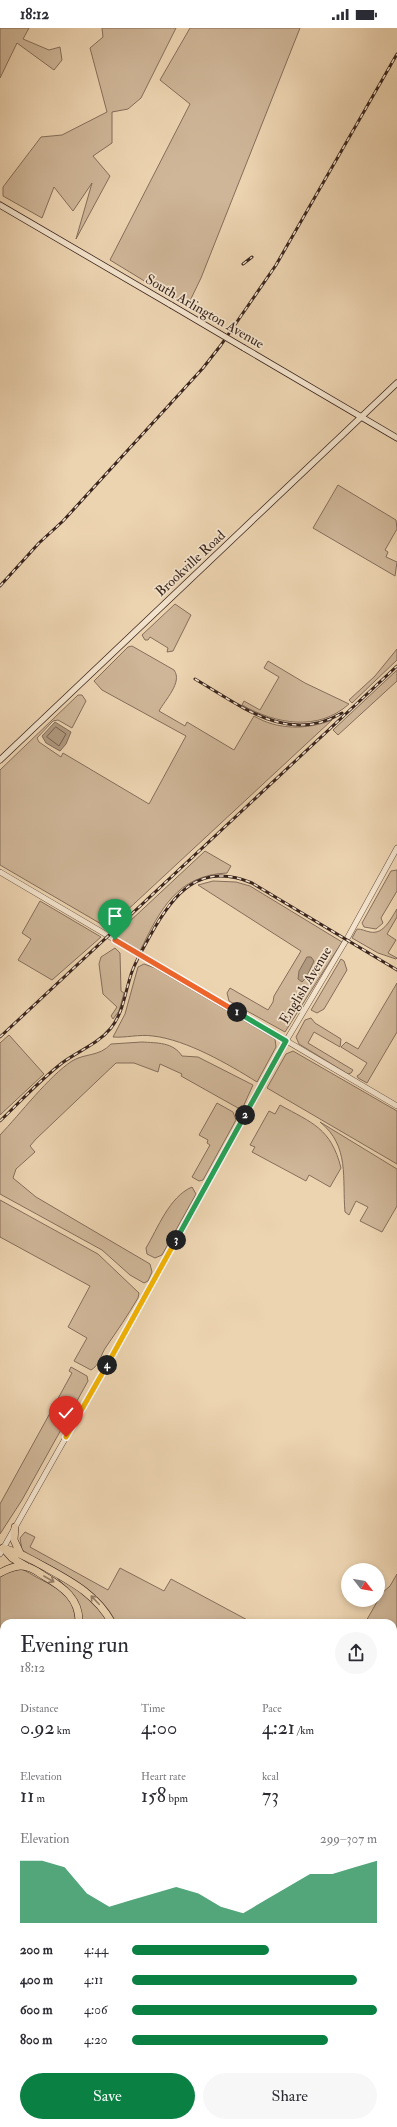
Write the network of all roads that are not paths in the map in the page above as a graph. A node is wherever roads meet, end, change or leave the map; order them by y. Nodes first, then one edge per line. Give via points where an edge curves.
1 (0, 205) edge
2 (397, 383) edge
3 (361, 417) junction
4 (397, 438) edge
5 (0, 760) edge
6 (397, 848) edge
7 (0, 872) edge
8 (286, 1041) junction
9 (397, 1106) edge
10 (15, 1527) junction
11 (1, 1551) edge
12 (20, 1554) junction
13 (28, 1567) junction
14 (0, 1573) edge
15 (78, 1619) edge
16 (109, 1619) edge

1 - 3 main road, South Arlington Avenue, bridge
2 - 3 main road, Brookville Road
3 - 4 main road, South Arlington Avenue
3 - 5 main road, Brookville Road
6 - 8 street, English Avenue
7 - 8 street
8 - 9 street
8 - 10 street, English Avenue
10 - 11 street, English Avenue
10 - 12 highway via 14,1540
11 - 12 highway
11 - 13 highway
16 -> 12 highway via 86,1591
13 - 14 highway via 12,1568
13 -> 15 highway via 60,1585 70,1594 77,1608

